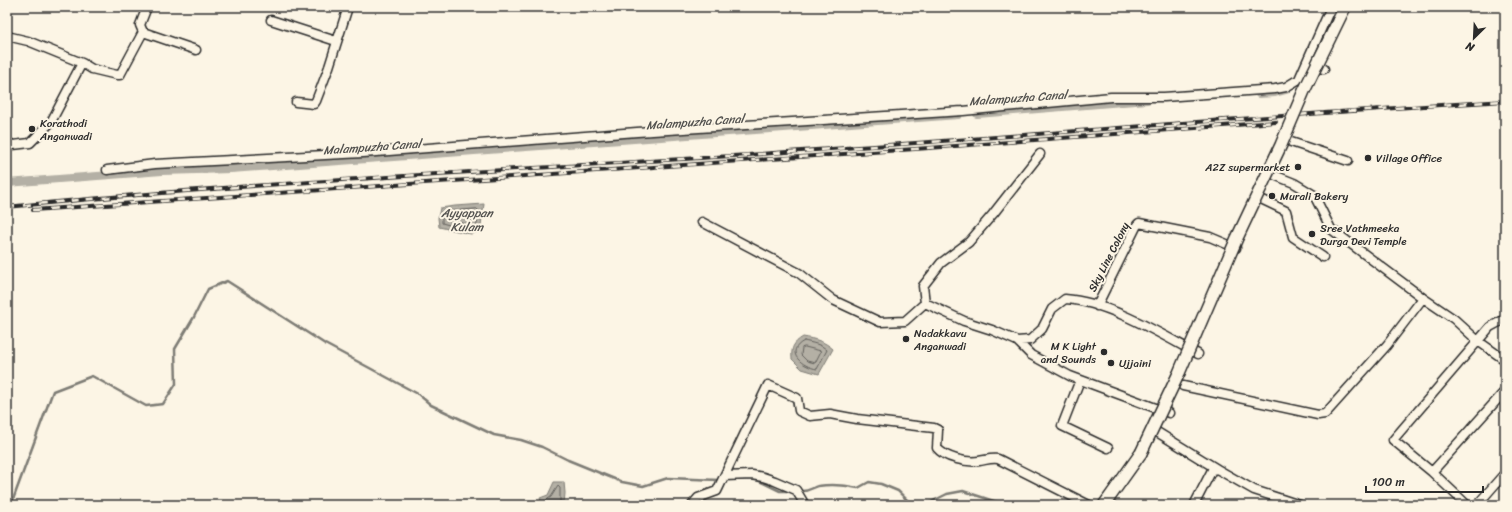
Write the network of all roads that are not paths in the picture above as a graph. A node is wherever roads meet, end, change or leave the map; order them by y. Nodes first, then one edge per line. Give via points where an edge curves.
1 (147, 7) edge
2 (348, 7) edge
3 (1332, 7) edge
4 (1346, 7) edge
5 (271, 20) dead end
6 (143, 32) junction
7 (7, 36) edge
8 (336, 41) junction
9 (196, 50) dead end
10 (82, 63) junction
11 (1306, 65) junction
12 (1323, 69) dead end
13 (296, 102) dead end
14 (7, 142) edge
15 (1291, 142) dead end
16 (1040, 154) dead end
17 (1348, 161) dead end
18 (107, 170) dead end
19 (1274, 176) dead end
20 (1261, 199) dead end
21 (702, 222) dead end
22 (1236, 248) dead end
23 (1323, 257) dead end
24 (1423, 298) junction
25 (925, 303) junction
26 (1097, 306) junction
27 (1505, 319) edge
28 (1017, 341) junction
29 (1478, 341) junction
30 (1198, 354) dead end
31 (1505, 360) edge
32 (1080, 380) junction
33 (1184, 386) dead end
34 (1505, 391) edge
35 (1169, 413) dead end
36 (1157, 432) dead end
37 (1108, 448) dead end
38 (1217, 469) junction
39 (1432, 472) junction
40 (1505, 473) edge
41 (724, 476) junction
42 (804, 503) edge
43 (692, 505) edge
44 (1089, 505) edge
45 (1104, 505) edge
46 (1194, 505) edge
47 (1300, 505) edge
48 (1467, 505) edge
49 (1477, 505) edge

1 - 6 street via 140,25
2 - 8 street
3 - 11 street
4 - 45 main road, bridge via 1304,91 1237,238 1180,373 1141,453
5 - 8 street
6 - 9 street
6 - 10 street via 117,76 92,69
7 - 10 street via 28,41
8 - 13 street via 316,101 314,104
10 - 14 street via 51,122 30,143 13,145
11 - 12 street
11 - 18 street via 1296,82 1275,89 1164,97 1111,97 963,111 370,153 155,164
15 - 17 street
16 - 25 street via 969,242 941,263 932,274 923,286
19 - 24 street via 1294,183 1314,195 1331,229
20 - 23 street via 1286,210 1293,237
21 - 25 street via 799,273 833,300 880,322 905,321
22 - 26 street, Sky Line Colony via 1210,237 1139,223
24 - 29 street via 1454,319
24 - 33 street via 1388,345 1325,414 1318,415
25 - 28 street
26 - 28 street via 1080,300 1065,299 1052,310 1042,329 1030,340
26 - 30 street via 1159,332
27 - 29 street via 1490,327
28 - 32 street via 1031,355
29 - 31 street
29 - 39 street via 1393,440
32 - 35 street
32 - 37 street via 1062,426
34 - 39 street
36 - 38 street
38 - 46 street via 1212,470
38 - 47 street via 1254,490
39 - 48 street
40 - 49 street
41 - 42 street via 763,477 796,490
41 - 43 street via 716,491 698,498
41 - 44 street via 768,385 798,398 799,410 810,416 830,414 934,428 938,430 937,448 944,454 973,461 998,459

